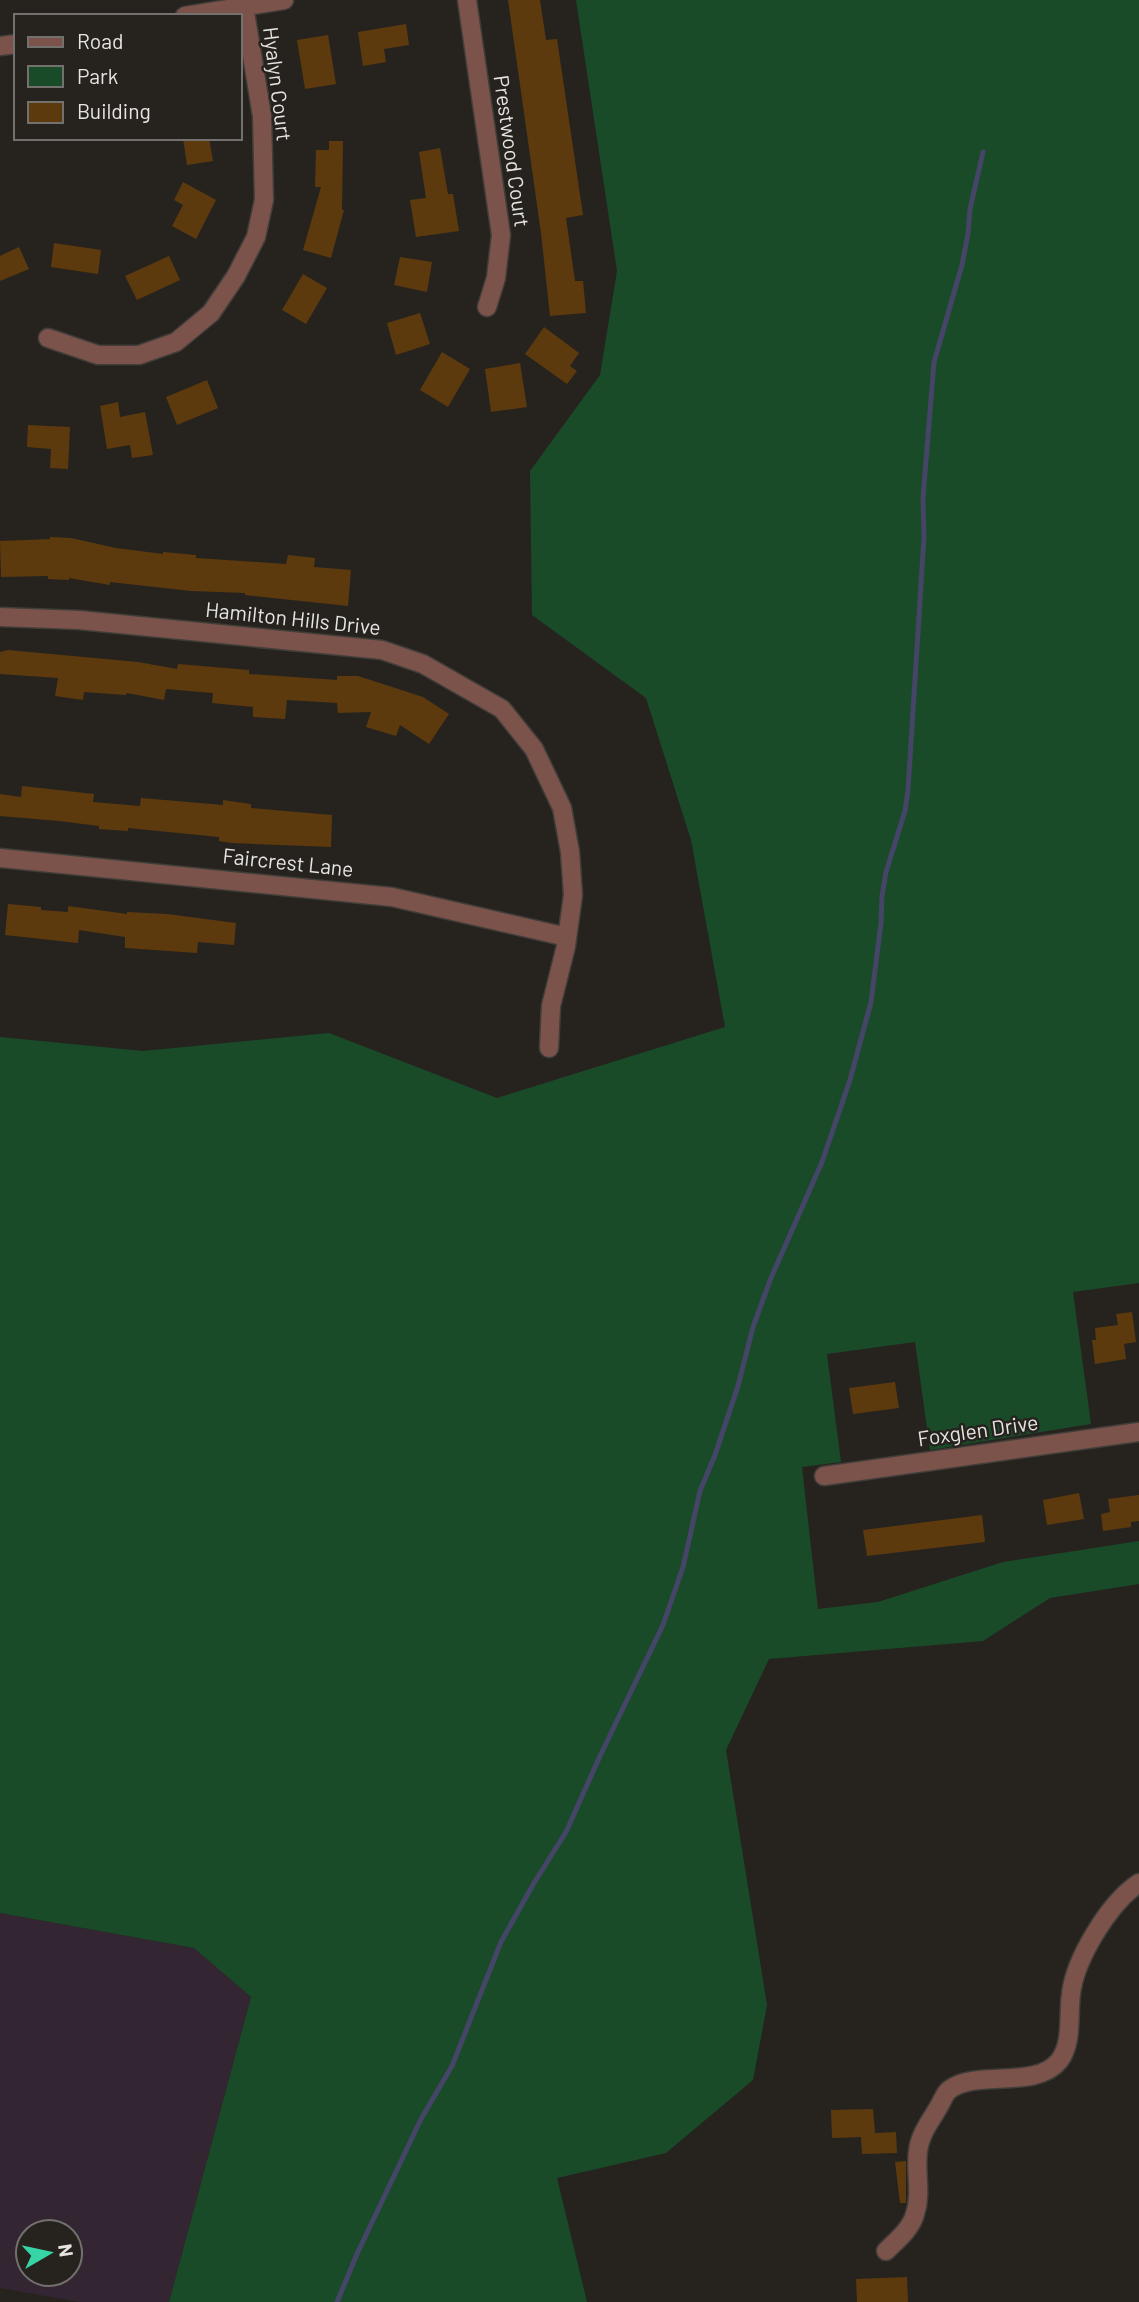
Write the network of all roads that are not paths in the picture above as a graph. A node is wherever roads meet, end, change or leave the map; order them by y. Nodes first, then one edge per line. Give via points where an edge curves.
1 (285, 0) edge
2 (467, 0) edge
3 (244, 6) junction
4 (198, 14) edge
5 (487, 307) dead end
6 (48, 338) dead end
7 (0, 617) edge
8 (0, 858) edge
9 (567, 937) junction
10 (549, 1048) dead end
11 (1139, 1432) edge
12 (824, 1476) dead end
13 (1139, 1883) edge
14 (886, 2251) dead end

1 - 3 street
2 - 5 street, Prestwood Court via 500,235 496,278
3 - 4 street
3 - 6 street, Hyalyn Court via 262,116 264,200 256,237 236,276 211,313 176,342 139,355 98,355
7 - 9 street, Hamilton Hills Drive via 79,620 382,650 447,676 502,709 534,749 562,808 573,894
8 - 9 street, Faircrest Lane via 392,897
9 - 10 street, Hamilton Hills Drive via 551,1006
11 - 12 street, Foxglen Drive
13 - 14 street via 1097,1928 1078,1967 1059,2062 1046,2071 962,2082 947,2091 921,2138 915,2214

